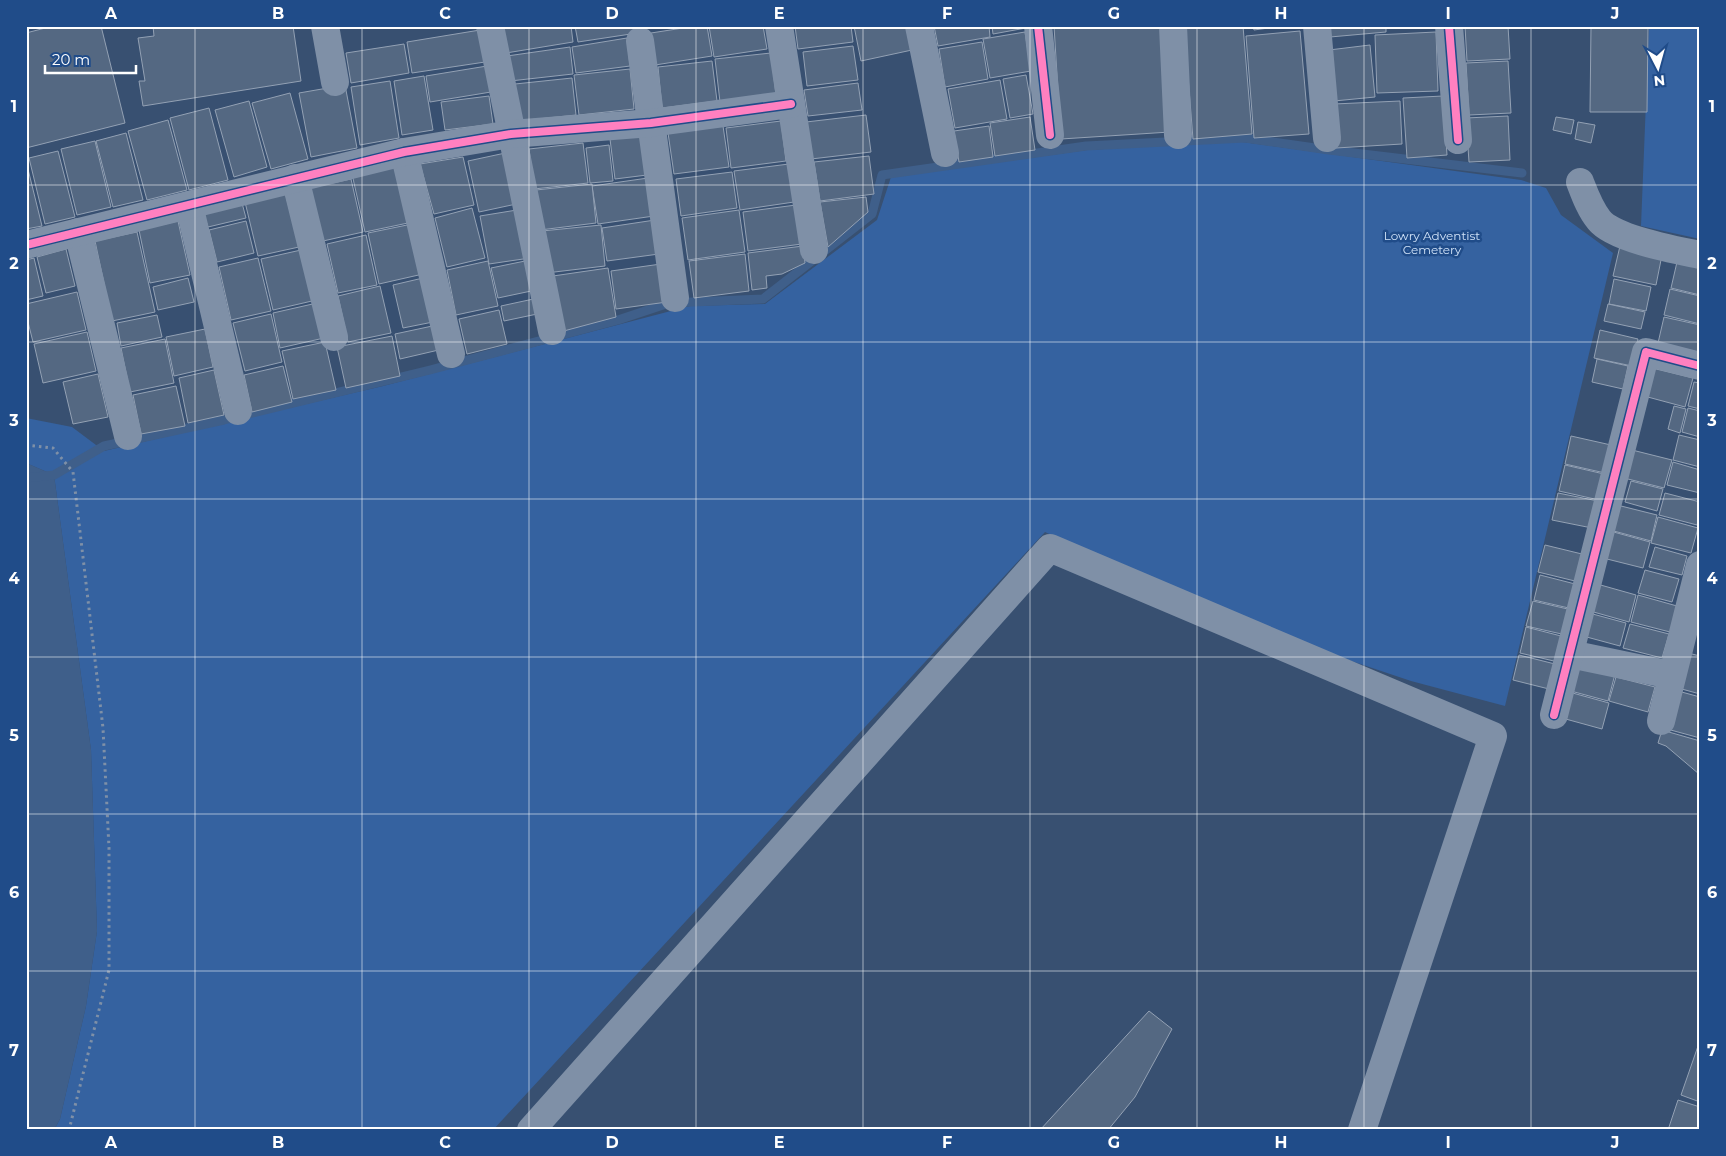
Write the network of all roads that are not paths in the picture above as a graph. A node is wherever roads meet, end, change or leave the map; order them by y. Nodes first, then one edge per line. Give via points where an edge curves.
1 (325, 26) edge
2 (490, 26) edge
3 (779, 26) edge
4 (919, 26) edge
5 (1038, 26) edge
6 (1173, 26) edge
7 (1317, 26) edge
8 (1450, 26) edge
9 (640, 41) dead end
10 (335, 82) dead end
11 (791, 104) junction
12 (651, 123) junction
13 (511, 134) junction
14 (1050, 135) dead end
15 (1178, 135) dead end
16 (1327, 138) dead end
17 (1458, 140) dead end
18 (404, 152) junction
19 (945, 153) dead end
20 (296, 178) junction
21 (1580, 182) dead end
22 (189, 205) junction
23 (78, 232) junction
24 (26, 244) edge
25 (814, 250) dead end
26 (1700, 254) edge
27 (675, 298) dead end
28 (552, 332) dead end
29 (334, 337) dead end
30 (451, 354) dead end
31 (1700, 366) edge
32 (238, 411) dead end
33 (128, 436) dead end
34 (1700, 565) edge
35 (1690, 647) edge
36 (1570, 654) junction
37 (1671, 675) junction
38 (1554, 715) dead end
39 (1661, 721) dead end
40 (531, 1130) edge
41 (1362, 1130) edge

1 - 10 street
2 - 13 street
3 - 11 street
4 - 19 street
5 - 14 street
6 - 15 street
7 - 16 street
8 - 17 street
9 - 12 street
11 - 12 street
11 - 25 street
12 - 13 street
12 - 27 street
13 - 18 street
13 - 28 street
18 - 20 street
18 - 30 street
20 - 22 street
20 - 29 street
21 - 26 street via 1600,222 1622,236
22 - 23 street
22 - 32 street
23 - 24 street
23 - 33 street
31 - 36 street via 1646,352
34 - 35 street
35 - 37 street
36 - 37 street
36 - 38 street
37 - 39 street
40 - 41 street via 1050,548 1493,736

